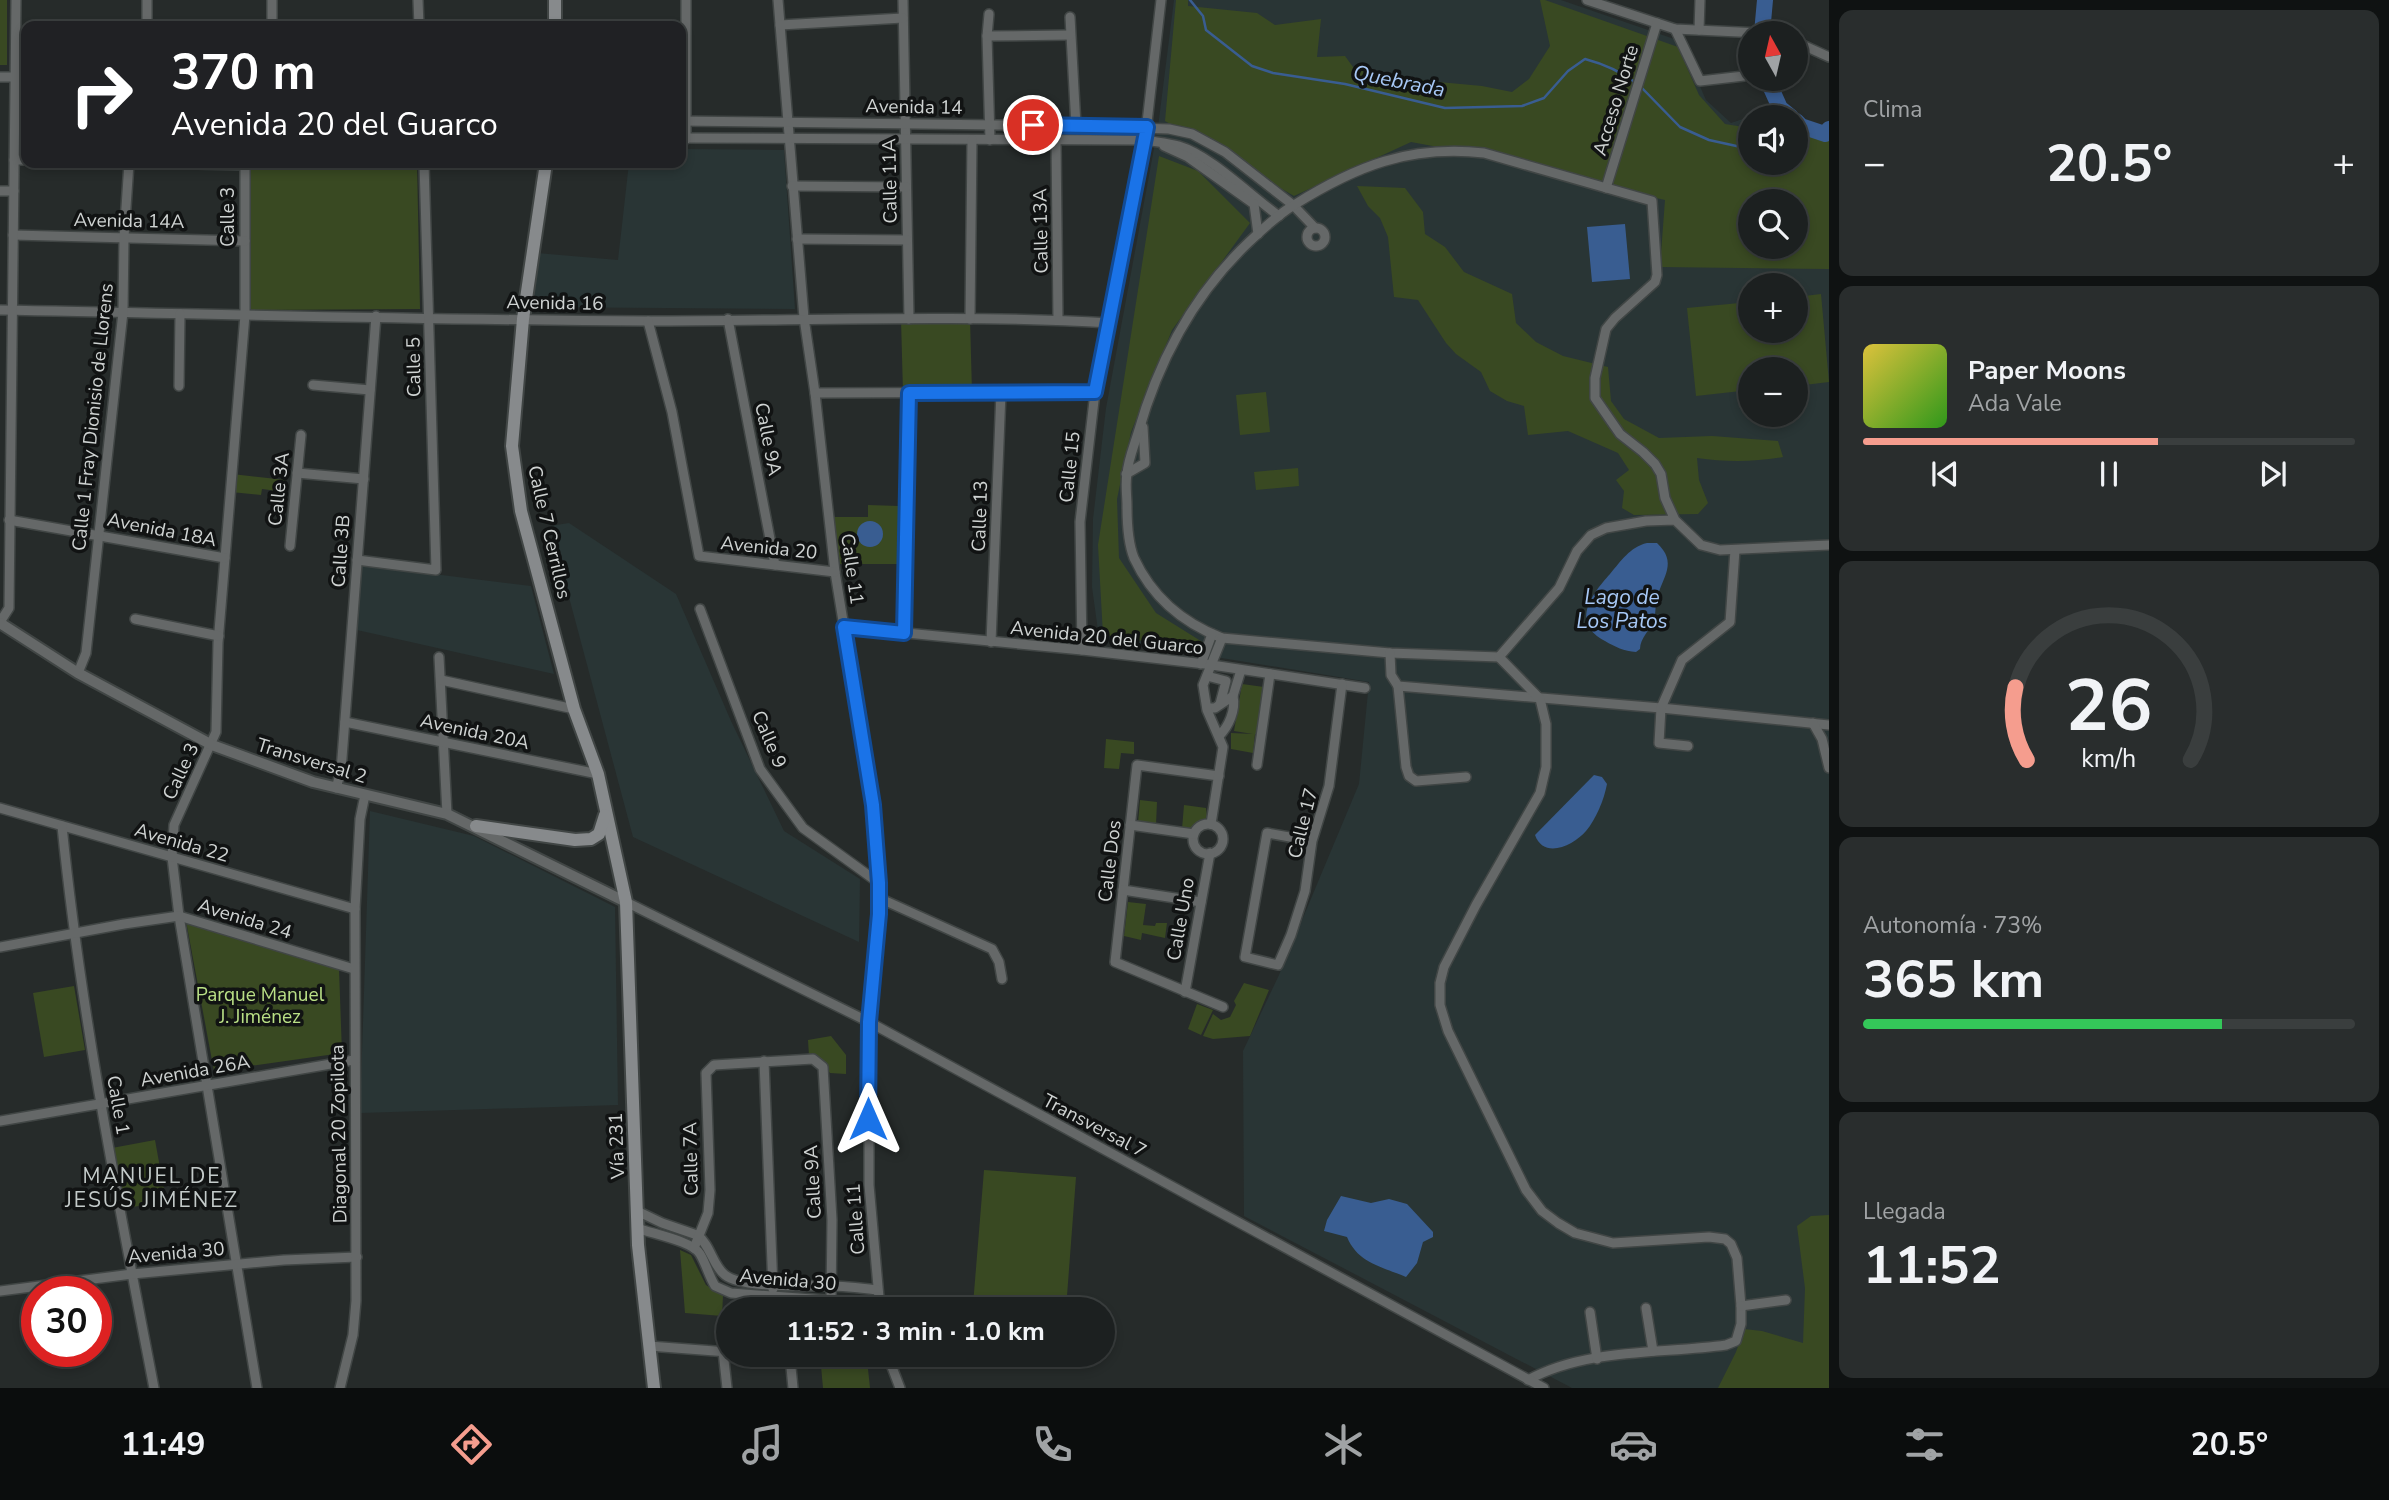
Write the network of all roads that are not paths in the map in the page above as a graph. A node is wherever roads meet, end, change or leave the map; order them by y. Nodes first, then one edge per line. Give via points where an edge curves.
1 (16, 0) edge
2 (147, 0) edge
3 (272, 0) edge
4 (418, 0) edge
5 (555, 0) edge
6 (686, 0) edge
7 (778, 0) edge
8 (903, 0) edge
9 (1161, 0) edge
10 (1587, 0) edge
11 (1599, 0) edge
12 (1700, 0) edge
13 (1612, 4) edge
14 (989, 14) dead end
15 (903, 18) junction
16 (1070, 18) dead end
17 (147, 21) edge
18 (272, 21) edge
19 (419, 21) edge
20 (555, 21) edge
21 (685, 21) edge
22 (1657, 23) junction
23 (780, 25) junction
24 (1675, 29) junction
25 (1699, 30) junction
26 (1738, 32) edge
27 (1070, 35) junction
28 (986, 36) junction
29 (1808, 47) edge
30 (1829, 57) edge
31 (0, 77) edge
32 (16, 77) junction
33 (21, 77) edge
34 (1738, 77) edge
35 (686, 121) edge
36 (788, 123) junction
37 (905, 124) junction
38 (989, 124) junction
39 (1076, 126) junction
40 (1147, 127) junction
41 (686, 138) edge
42 (905, 138) junction
43 (790, 140) junction
44 (972, 140) junction
45 (990, 140) junction
46 (1146, 140) junction
47 (1056, 141) junction
48 (1156, 142) junction
49 (14, 160) junction
50 (21, 160) edge
51 (129, 168) edge
52 (245, 168) edge
53 (424, 168) edge
54 (544, 168) edge
55 (792, 186) junction
56 (906, 187) junction
57 (1606, 188) junction
58 (0, 191) edge
59 (14, 191) junction
60 (1293, 205) junction
61 (1279, 216) junction
62 (1315, 228) dead end
63 (1258, 233) junction
64 (13, 235) junction
65 (124, 237) junction
66 (797, 239) junction
67 (245, 240) junction
68 (907, 240) junction
69 (0, 310) edge
70 (12, 310) junction
71 (123, 312) junction
72 (180, 314) junction
73 (245, 315) junction
74 (376, 316) junction
75 (429, 317) junction
76 (804, 318) junction
77 (523, 319) junction
78 (728, 319) junction
79 (909, 319) junction
80 (970, 319) junction
81 (1058, 320) junction
82 (648, 321) junction
83 (1110, 323) junction
84 (313, 385) dead end
85 (180, 386) dead end
86 (370, 390) junction
87 (1001, 392) junction
88 (1095, 392) junction
89 (815, 393) junction
90 (909, 393) junction
91 (5, 403) edge
92 (1142, 419) junction
93 (301, 435) dead end
94 (297, 473) junction
95 (1126, 474) junction
96 (364, 479) junction
97 (5, 492) edge
98 (9, 520) junction
99 (1675, 520) junction
100 (99, 535) junction
101 (1829, 545) edge
102 (289, 546) dead end
103 (1735, 550) junction
104 (226, 558) junction
105 (357, 560) junction
106 (775, 565) junction
107 (835, 572) junction
108 (700, 609) dead end
109 (135, 619) dead end
110 (0, 622) edge
111 (844, 627) junction
112 (904, 633) junction
113 (219, 636) junction
114 (1217, 636) junction
115 (991, 642) junction
116 (1082, 650) junction
117 (1390, 653) junction
118 (439, 657) dead end
119 (1499, 657) junction
120 (1206, 665) junction
121 (1241, 670) junction
122 (78, 673) junction
123 (1270, 674) junction
124 (1207, 676) junction
125 (441, 680) junction
126 (1342, 684) junction
127 (1398, 686) junction
128 (1365, 688) dead end
129 (1233, 695) junction
130 (1540, 699) junction
131 (1220, 704) junction
132 (1207, 708) junction
133 (1661, 708) junction
134 (574, 709) junction
135 (345, 722) junction
136 (1813, 723) junction
137 (1829, 725) edge
138 (1219, 736) junction
139 (444, 743) junction
140 (212, 745) junction
141 (1688, 746) dead end
142 (1258, 765) dead end
143 (1829, 768) edge
144 (597, 774) junction
145 (1219, 776) junction
146 (1466, 777) dead end
147 (336, 788) junction
148 (365, 795) junction
149 (0, 808) edge
150 (606, 811) junction
151 (447, 814) junction
152 (1211, 824) junction
153 (1130, 825) junction
154 (62, 826) junction
155 (476, 826) junction
156 (1194, 834) junction
157 (1312, 841) junction
158 (1210, 853) junction
159 (172, 857) junction
160 (879, 883) junction
161 (1123, 890) junction
162 (879, 898) junction
163 (626, 902) junction
164 (1201, 902) junction
165 (355, 909) junction
166 (179, 916) junction
167 (73, 934) junction
168 (0, 947) edge
169 (354, 969) junction
170 (1002, 979) dead end
171 (1185, 992) junction
172 (1223, 1007) dead end
173 (869, 1022) junction
174 (354, 1060) junction
175 (764, 1061) junction
176 (208, 1085) junction
177 (101, 1104) junction
178 (0, 1121) edge
179 (636, 1211) junction
180 (637, 1228) junction
181 (697, 1235) junction
182 (694, 1248) junction
183 (357, 1257) junction
184 (237, 1265) junction
185 (132, 1274) junction
186 (772, 1286) junction
187 (830, 1286) junction
188 (877, 1290) junction
189 (0, 1291) edge
190 (765, 1297) edge
191 (773, 1297) edge
192 (831, 1297) edge
193 (878, 1297) edge
194 (1786, 1300) dead end
195 (1741, 1306) junction
196 (1646, 1308) dead end
197 (1590, 1312) dead end
198 (649, 1346) junction
199 (716, 1351) edge
200 (1653, 1351) junction
201 (1597, 1359) junction
202 (726, 1367) edge
203 (791, 1367) edge
204 (892, 1367) edge
205 (1528, 1380) junction
206 (154, 1388) edge
207 (257, 1388) edge
208 (340, 1388) edge
209 (654, 1388) edge
210 (727, 1388) edge
211 (793, 1388) edge
212 (900, 1388) edge
213 (1544, 1388) edge

1 - 32 street
2 - 17 street
3 - 18 street
4 - 19 street
5 - 20 main road
6 - 21 street
7 - 23 street, Calle 11
8 - 15 street, Calle 11A
9 - 40 street, Calle 15
10 - 13 street
11 - 13 street
12 - 25 street
13 - 22 street
14 - 28 street
15 - 23 street
15 - 37 street, Calle 11A
16 - 27 street
22 - 24 street
22 - 57 street, Acceso Norte
23 - 36 street, Calle 11
24 - 25 street
24 - 34 street via 1700,80
25 - 26 street
27 - 28 street
27 - 39 street
28 - 38 street
29 - 30 street
31 - 32 street
32 - 33 street
32 - 49 street
35 - 36 street, Avenida 14
36 - 37 street, Avenida 14
36 - 43 street, Calle 11
37 - 38 street, Avenida 14
37 - 42 street, Calle 11A
38 - 39 street, Avenida 14
38 - 45 street
39 - 40 street, Avenida 14
40 - 46 street, Calle 15
40 - 60 street, Avenida 14 via 1192,134 1225,152
41 - 43 street, Avenida 14
42 - 43 street, Avenida 14
42 - 44 street, Avenida 14
42 - 56 street, Calle 11A
43 - 55 street, Calle 11
44 - 45 street, Avenida 14
44 - 80 street
45 - 47 street, Avenida 14
46 - 47 street, Avenida 14
46 - 48 street, Avenida 14
46 - 83 street, Calle 15
47 - 81 street, Calle 13A
48 - 61 street via 1191,150
48 - 63 street via 1188,157 1254,205
49 - 50 street
49 - 59 street
51 - 65 street, Calle 1 Fray Dionisio de Llorens
52 - 67 street, Calle 3
53 - 75 street, Calle 5
54 - 77 main road, Calle 7 Cerrillos
55 - 56 street
55 - 66 street, Calle 11
56 - 68 street, Calle 11A
57 - 60 street via 1484,153 1437,151 1371,164
57 - 99 street via 1652,201 1657,275 1651,288 1606,329 1595,398 1620,434 1655,464
58 - 59 street
59 - 64 street
60 - 61 street
60 - 62 street, Avenida 14
61 - 63 street
63 - 92 street via 1199,299 1178,331
64 - 65 street, Avenida 14A
64 - 70 street
65 - 67 street, Avenida 14A
65 - 71 street, Calle 1 Fray Dionisio de Llorens
66 - 68 street
66 - 76 street, Calle 11
67 - 73 street, Calle 3
68 - 79 street, Calle 11A
69 - 70 street, Avenida 16
70 - 71 street, Avenida 16
70 - 91 street
71 - 72 street, Avenida 16
71 - 100 street, Calle 1 Fray Dionisio de Llorens
72 - 73 street, Avenida 16
72 - 85 street
73 - 74 street, Avenida 16
73 - 104 street, Calle 3
74 - 75 street, Avenida 16
74 - 86 street, Calle 3B
75 - 77 street, Avenida 16
75 - 105 street, Calle 5 via 436,570
76 - 78 street, Avenida 16
76 - 79 street, Avenida 16
76 - 89 street, Calle 11
77 - 82 street, Avenida 16
77 - 134 main road, Calle 7 Cerrillos via 512,446 521,511
78 - 82 street, Avenida 16
78 - 106 street, Calle 9A
79 - 80 street, Avenida 16
80 - 81 street, Avenida 16
81 - 83 street, Avenida 16
82 - 106 street, Avenida 20 via 672,412 699,556
83 - 88 street, Calle 15
84 - 86 street
86 - 96 street, Calle 3B
87 - 88 street
87 - 90 street
87 - 115 street, Calle 13
88 - 116 street, Calle 15 via 1080,522
89 - 90 street
89 - 107 street, Calle 11
90 - 112 street
91 - 97 street
92 - 95 street
92 - 95 street via 1145,463
93 - 94 street, Calle 3A
94 - 96 street
94 - 102 street, Calle 3A
95 - 114 street via 1133,556 1175,613
96 - 105 street, Calle 3B
97 - 98 street
98 - 100 street, Avenida 18A
98 - 110 street via 9,608
99 - 103 street via 1701,545
99 - 119 street via 1606,528 1591,535 1577,551 1559,588
100 - 104 street, Avenida 18A
100 - 122 street, Calle 1 Fray Dionisio de Llorens via 86,653
101 - 103 street
103 - 133 street via 1730,622 1682,660
104 - 113 street, Calle 3
105 - 135 street, Calle 3B
106 - 107 street, Avenida 20
107 - 111 street, Calle 11
108 - 160 street, Calle 9 via 760,769 803,828
109 - 113 street
110 - 122 street, Transversal 2
111 - 112 street, Avenida 20 del Guarco
111 - 160 street, Calle 11 via 873,805
112 - 115 street, Avenida 20 del Guarco
113 - 140 street, Calle 3
114 - 117 street
114 - 120 street
115 - 116 street, Avenida 20 del Guarco
116 - 120 street, Avenida 20 del Guarco
117 - 119 street
117 - 127 street via 1391,675
118 - 125 street
119 - 130 street
120 - 121 street, Avenida 20 del Guarco
120 - 124 street
121 - 123 street, Avenida 20 del Guarco
121 - 129 street
122 - 140 street, Transversal 2
123 - 126 street, Avenida 20 del Guarco
123 - 142 street
124 - 131 street via 1226,681
124 - 132 street via 1203,685
125 - 134 street
125 - 139 street
126 - 128 street, Avenida 20 del Guarco
126 - 157 street, Calle 17 via 1329,786
127 - 130 street
127 - 146 street via 1409,776 1416,781
129 - 131 street
129 - 138 street via 1232,715
130 - 133 street
130 - 195 street via 1547,744 1540,793 1444,967 1440,1004 1448,1031 1525,1190 1542,1211 1575,1233 1613,1243 1726,1239 1737,1258
131 - 132 street
132 - 138 street
133 - 136 street
133 - 141 street via 1659,743
134 - 144 main road, Calle 7 Cerrillos
135 - 139 street, Avenida 20A
135 - 147 street, Calle 3B
136 - 137 street
136 - 143 street
138 - 145 street via 1223,747
139 - 144 street, Avenida 20A
139 - 151 street
140 - 147 street, Transversal 2
140 - 159 street, Calle 3 via 174,825
144 - 150 main road, Calle 7 Cerrillos
145 - 152 street
145 - 153 street, Calle Dos via 1137,765
147 - 148 street, Transversal 2
148 - 151 street, Transversal 2
148 - 165 street, Diagonal 20 Zopilota
149 - 154 street, Avenida 22
150 - 155 main road via 599,834 582,841
150 - 163 main road, Calle 7 Cerrillos
151 - 155 street, Transversal 2
152 - 156 street
152 - 158 street via 1222,837 1218,849
153 - 156 street
153 - 161 street, Calle Dos
154 - 159 street, Avenida 22
154 - 167 street, Calle 1
155 - 163 street, Transversal 2
156 - 158 street via 1198,850
157 - 157 street, Calle 17 via 1305,891 1278,965 1245,957 1267,833
158 - 164 street, Calle Uno
159 - 165 street, Avenida 22
159 - 166 street, Calle 3
160 - 162 street, Calle 11
161 - 164 street
161 - 171 street, Calle Dos via 1115,961
162 - 170 street via 992,949
162 - 173 street, Calle 11
163 - 173 street, Transversal 7
163 - 179 main road, Vía 231
164 - 171 street, Calle Uno
165 - 169 street, Diagonal 20 Zopilota
166 - 167 street, Avenida 24
166 - 169 street, Avenida 24
166 - 176 street, Calle 3
167 - 168 street, Avenida 24
167 - 177 street, Calle 1
169 - 174 street, Diagonal 20 Zopilota
171 - 172 street
173 - 188 street, Calle 11 via 869,1185
173 - 205 street, Transversal 7
174 - 176 street, Avenida 26A
174 - 183 street, Diagonal 20 Zopilota
175 - 181 street, Calle 7A via 715,1065 706,1073 709,1202
175 - 186 street
175 - 187 street, Calle 9A via 813,1059 823,1067 832,1220
176 - 177 street, Avenida 26A
176 - 184 street, Calle 3
177 - 178 street, Avenida 26A
177 - 185 street, Calle 1
179 - 180 main road, Vía 231
179 - 181 street
180 - 182 street
180 - 198 main road, Vía 231
181 - 182 street, Calle 7A
181 - 186 street, Avenida 30 via 724,1275
182 - 190 street, Avenida 30 via 715,1286
183 - 184 street, Avenida 30
183 - 208 street, Diagonal 20 Zopilota via 353,1335
184 - 185 street, Avenida 30
184 - 207 street, Calle 3
185 - 189 street, Avenida 30
185 - 206 street, Calle 1
186 - 187 street, Avenida 30
186 - 191 street
187 - 188 street, Avenida 30
187 - 192 street, Calle 9A
188 - 193 street, Calle 11
194 - 195 street
195 - 200 street via 1736,1341
196 - 200 street
197 - 201 street
198 - 199 street
198 - 209 main road, Vía 231
200 - 201 street
201 - 205 street via 1542,1372
202 - 210 street
203 - 211 street
204 - 212 street
205 - 213 street, Transversal 7

